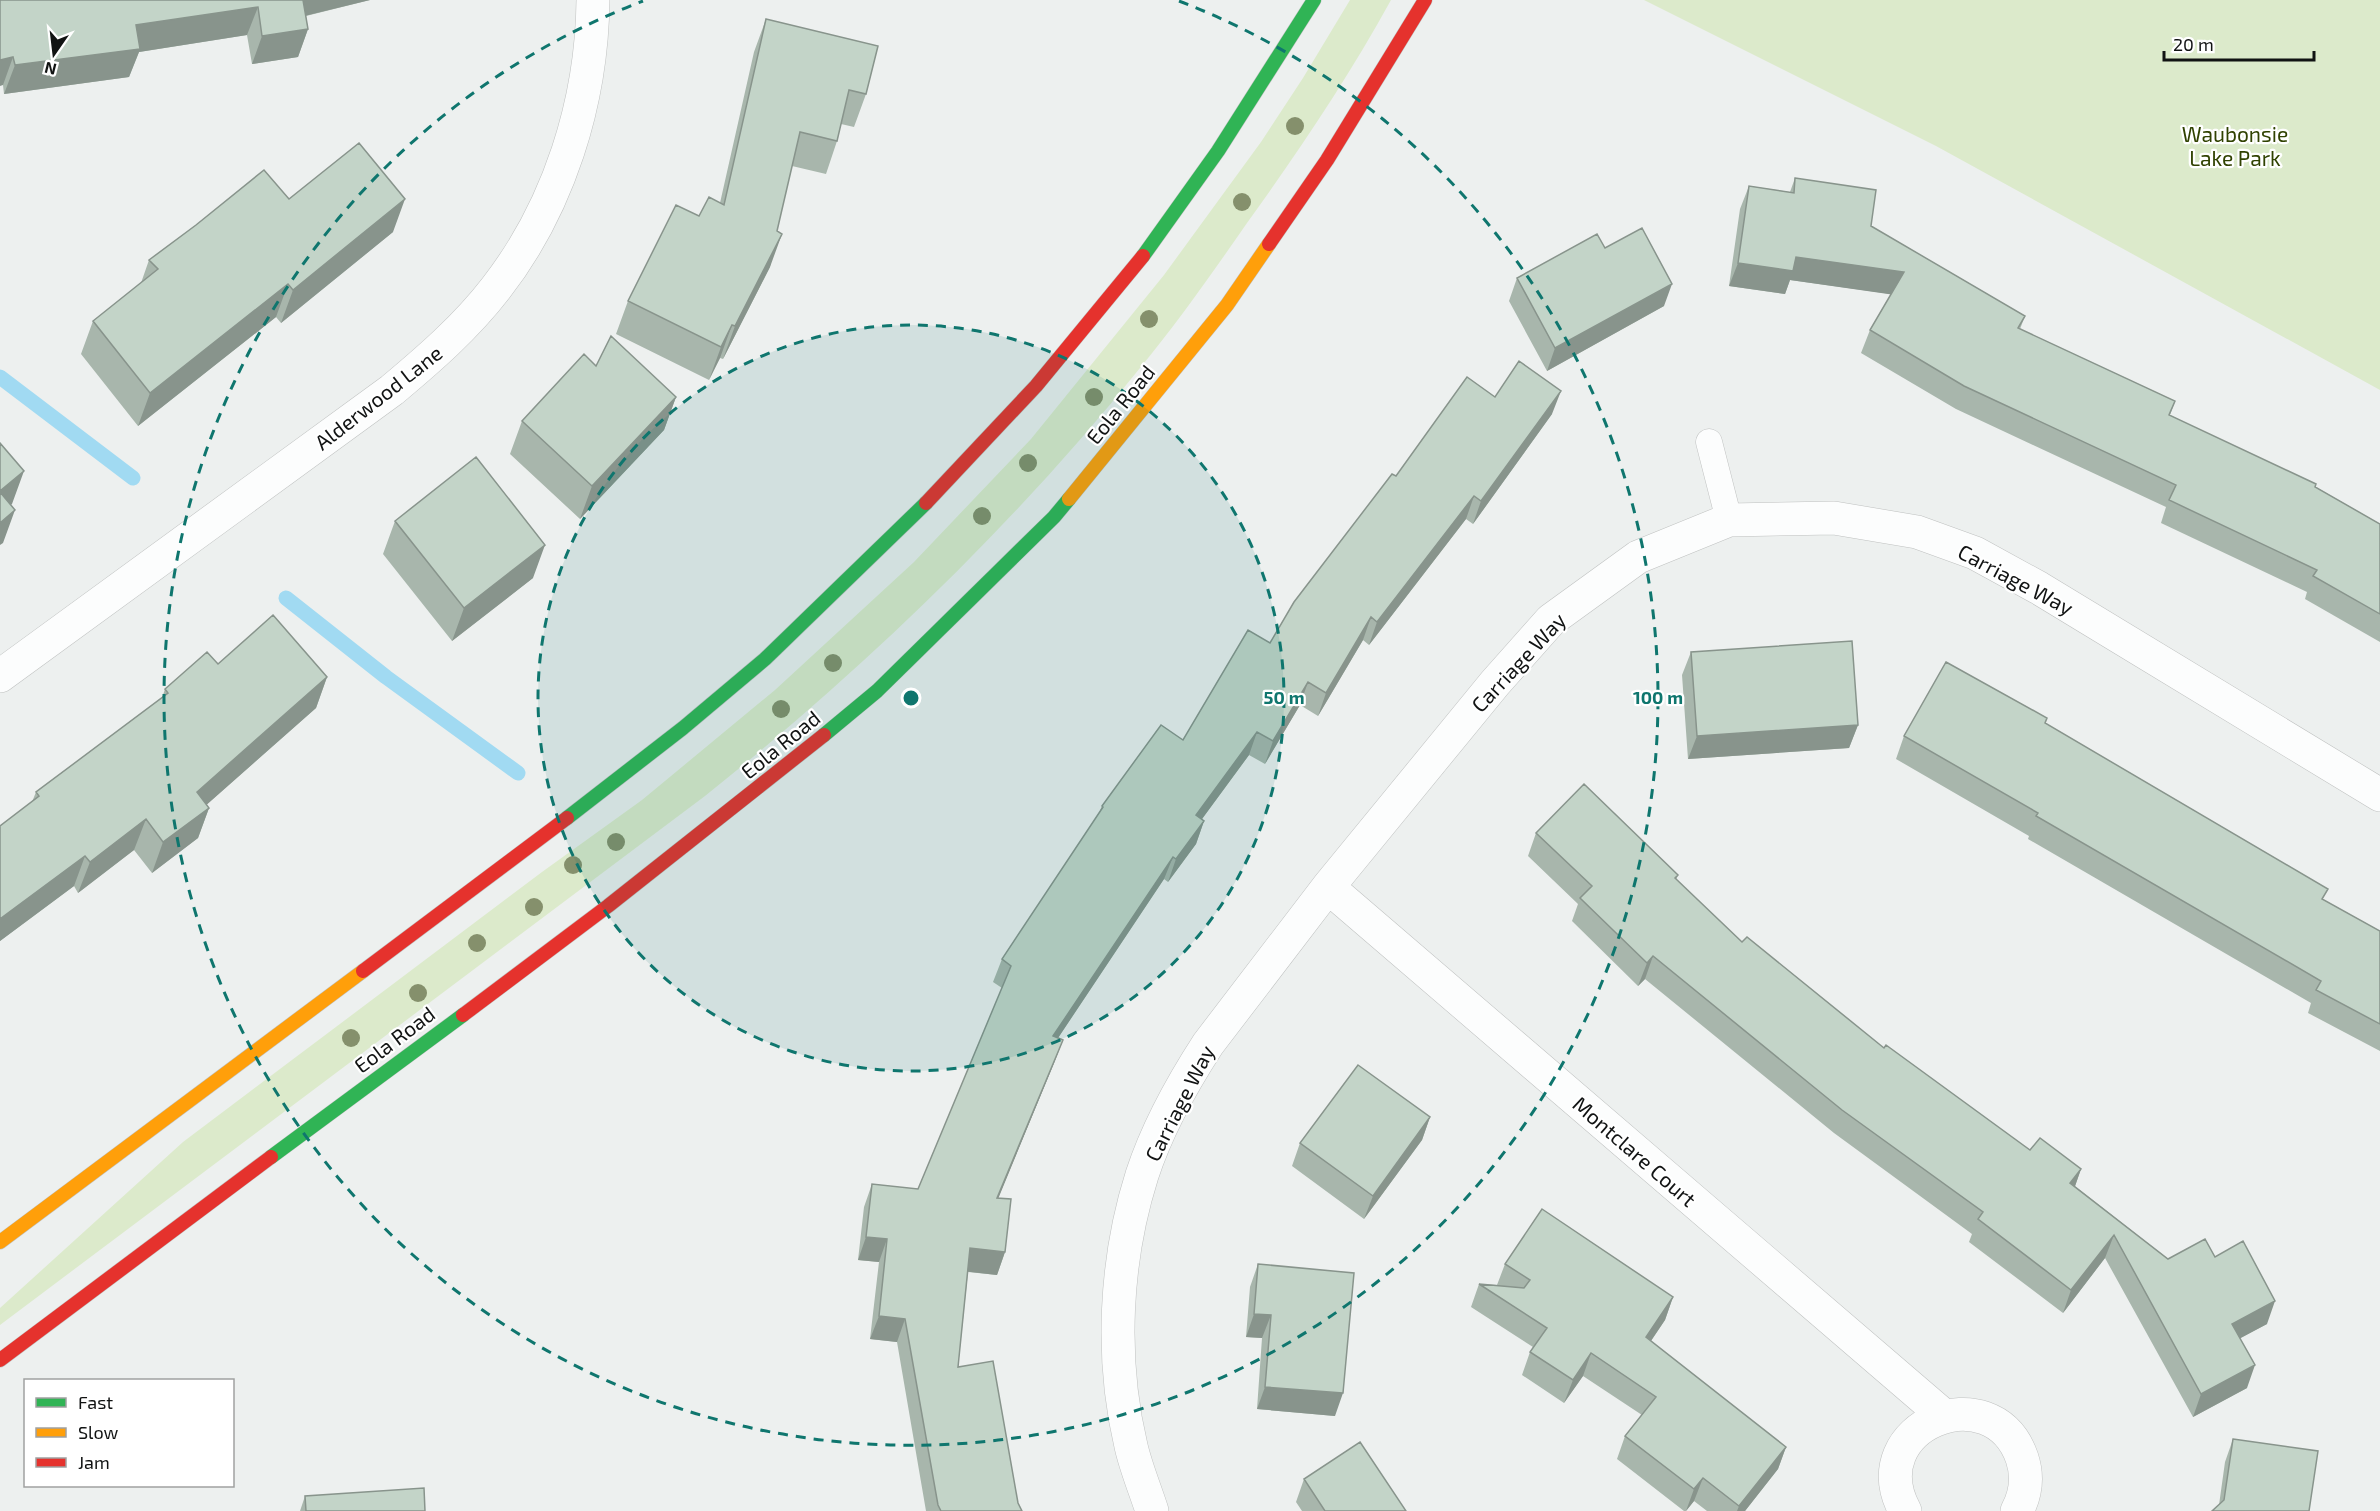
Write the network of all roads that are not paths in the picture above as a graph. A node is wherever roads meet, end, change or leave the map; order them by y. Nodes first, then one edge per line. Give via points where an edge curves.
1 (593, 0) edge
2 (1314, 0) edge
3 (1425, 0) edge
4 (1709, 442) dead end
5 (1729, 520) junction
6 (0, 676) edge
7 (2380, 795) edge
8 (1328, 887) junction
9 (0, 1242) edge
10 (0, 1360) edge
11 (1943, 1415) junction
12 (1152, 1511) edge
13 (1905, 1511) edge
14 (2017, 1511) edge

1 - 6 street, Alderwood Lane via 586,82 573,138 531,234 496,288 446,344 393,390
2 - 9 main road via 1182,203 1044,378 928,503 784,642 576,812
3 - 10 main road, Eola Road via 1327,160 1227,305 1054,517 877,691 608,906
4 - 5 lane
5 - 7 street, Carriage Way via 1834,518 1917,532 1975,553
5 - 8 street, Carriage Way via 1638,557 1551,620
8 - 11 street, Montclare Court
8 - 12 street, Carriage Way via 1190,1071 1143,1174 1119,1287 1118,1356 1131,1446
11 - 13 street via 1924,1424 1908,1439 1898,1457 1895,1479
11 - 14 street via 1964,1413 1986,1418 2004,1430 2018,1447 2025,1468 2025,1489

